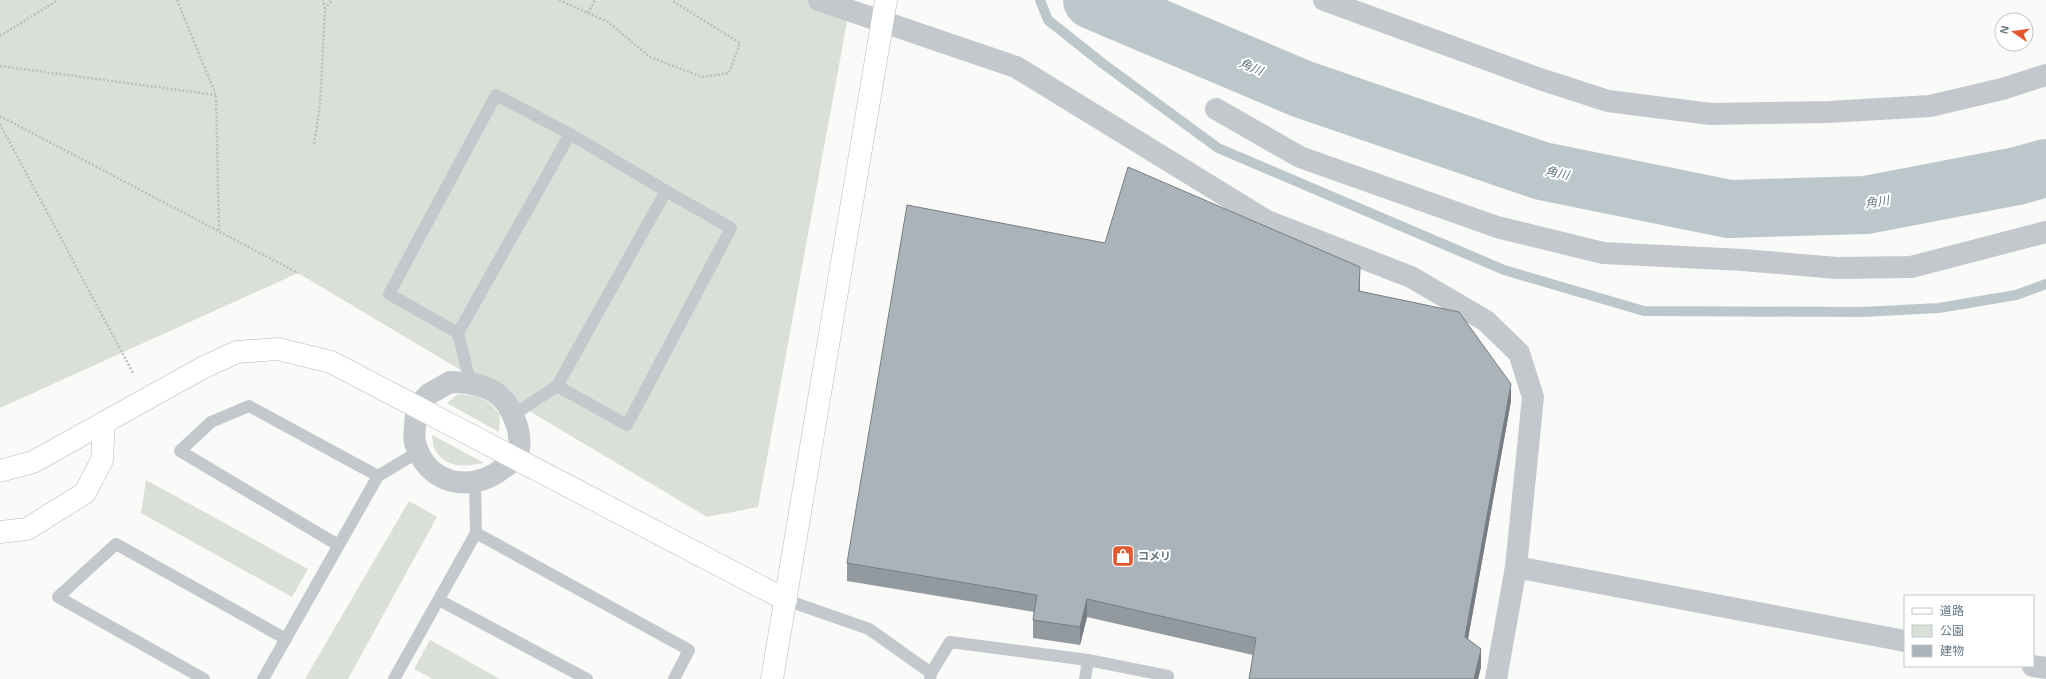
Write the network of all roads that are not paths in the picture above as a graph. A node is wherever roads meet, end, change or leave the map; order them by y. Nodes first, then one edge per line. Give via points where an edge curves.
1 (819, 0) edge
2 (886, 0) edge
3 (1324, 0) edge
4 (883, 21) junction
5 (2046, 75) edge
6 (1216, 109) dead end
7 (570, 134) junction
8 (666, 190) junction
9 (2046, 232) edge
10 (458, 333) junction
11 (470, 382) junction
12 (557, 386) junction
13 (417, 407) junction
14 (513, 414) junction
15 (104, 422) junction
16 (418, 452) junction
17 (515, 459) junction
18 (0, 471) edge
19 (378, 476) junction
20 (475, 483) junction
21 (0, 532) edge
22 (476, 533) junction
23 (338, 544) junction
24 (1516, 567) junction
25 (439, 600) junction
26 (786, 600) junction
27 (286, 639) junction
28 (1904, 641) edge
29 (1088, 660) junction
30 (2034, 666) edge
31 (2046, 668) edge
32 (930, 676) edge
33 (204, 679) edge
34 (263, 679) edge
35 (394, 679) edge
36 (587, 679) edge
37 (674, 679) edge
38 (772, 679) edge
39 (1085, 679) edge
40 (1167, 679) edge
41 (1496, 679) edge

1 - 4 street
2 - 4 street
3 - 5 street via 1540,79 1608,101 1711,114 1829,112 1930,106 2002,89
4 - 24 street via 1016,67 1267,221 1411,277 1486,321 1519,354 1533,397
4 - 26 street
6 - 9 street via 1300,157 1497,228 1603,253 1837,268 1911,267
7 - 8 lane
7 - 10 lane
7 - 10 lane via 496,94 389,294
8 - 12 lane
8 - 12 lane via 731,228 627,425
10 - 11 lane
11 - 13 street via 450,382 429,394
11 - 14 street via 496,391
12 - 14 lane
13 - 15 street via 331,362 278,349 237,352
13 - 16 street via 415,442
13 - 17 street
14 - 17 street via 520,439
15 - 18 street via 34,462
15 - 21 street via 102,460 85,493 27,529
16 - 19 lane
16 - 20 street via 423,462 443,479
17 - 20 street via 497,473
17 - 26 street
19 - 23 lane
19 - 23 lane via 249,406 211,422 180,451
20 - 22 lane
22 - 25 lane
22 - 37 lane via 689,650
23 - 27 lane
24 - 28 street
24 - 41 street
25 - 35 lane
25 - 36 lane
26 - 32 lane via 869,629
26 - 38 street
27 - 33 lane via 116,544 58,597
27 - 34 lane
29 - 32 lane via 950,642
29 - 39 lane
29 - 40 lane via 1168,676
30 - 31 street

